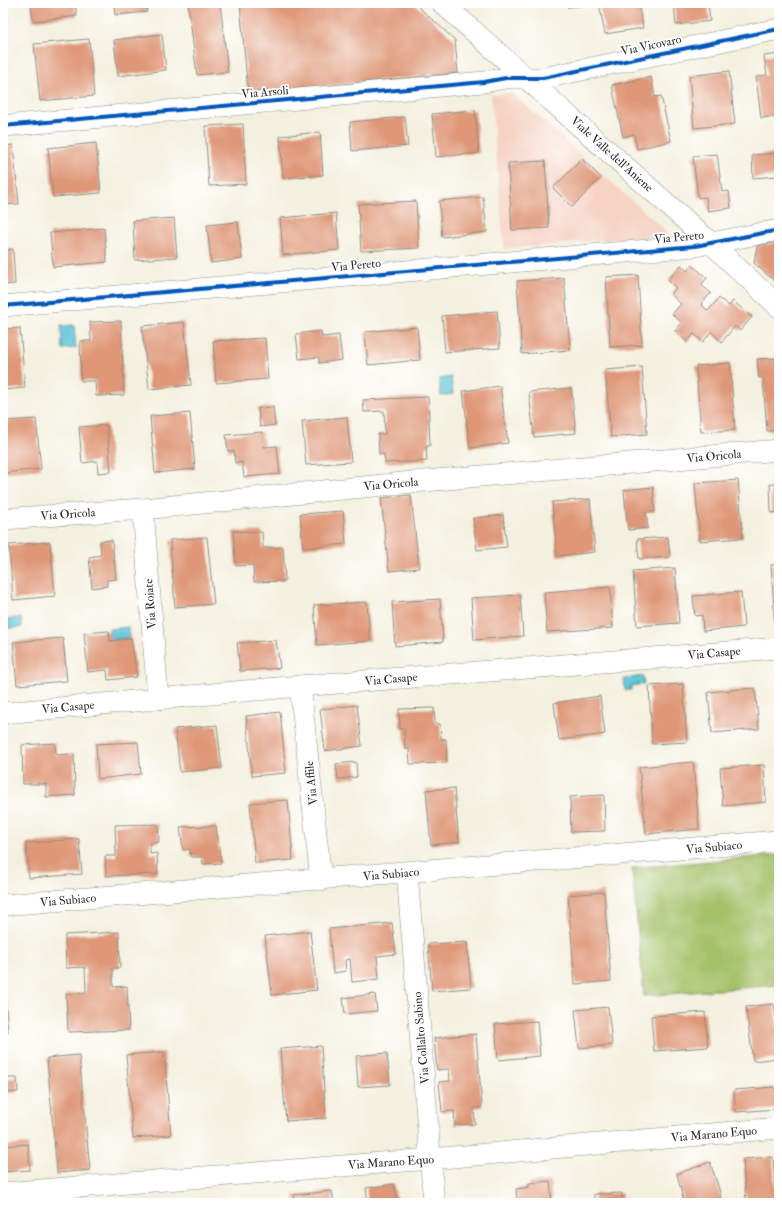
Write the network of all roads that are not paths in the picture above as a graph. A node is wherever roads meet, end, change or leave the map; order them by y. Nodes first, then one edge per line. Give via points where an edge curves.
1 (442, 3) edge
2 (779, 29) edge
3 (528, 78) junction
4 (3, 126) edge
5 (779, 230) edge
6 (712, 244) junction
7 (3, 306) edge
8 (779, 307) edge
9 (779, 450) edge
10 (143, 509) junction
11 (3, 519) edge
12 (779, 648) edge
13 (300, 686) junction
14 (158, 700) junction
15 (3, 713) edge
16 (779, 841) edge
17 (407, 873) junction
18 (321, 880) junction
19 (3, 905) edge
20 (779, 1128) edge
21 (430, 1159) junction
22 (3, 1193) edge
23 (434, 1203) edge

1 - 3 street, Viale Valle dell'Aniene
2 - 3 street, Via Vicovaro via 543,78
3 - 4 street, Via Arsoli
3 - 6 street, Viale Valle dell'Aniene
5 - 6 street, Via Pereto
6 - 7 street, Via Pereto
6 - 8 street, Viale Valle dell'Aniene
9 - 10 street, Via Oricola
10 - 11 street, Via Oricola
10 - 14 street, Via Roiate
12 - 13 street, Via Casape
13 - 14 street, Via Casape
13 - 18 street, Via Affile
14 - 15 street, Via Casape
16 - 17 street, Via Subiaco
17 - 18 street, Via Subiaco
17 - 21 street, Via Collalto Sabino
18 - 19 street, Via Subiaco
20 - 21 street, Via Marano Equo
21 - 22 street, Via Marano Equo
21 - 23 street, Via Collalto Sabino

